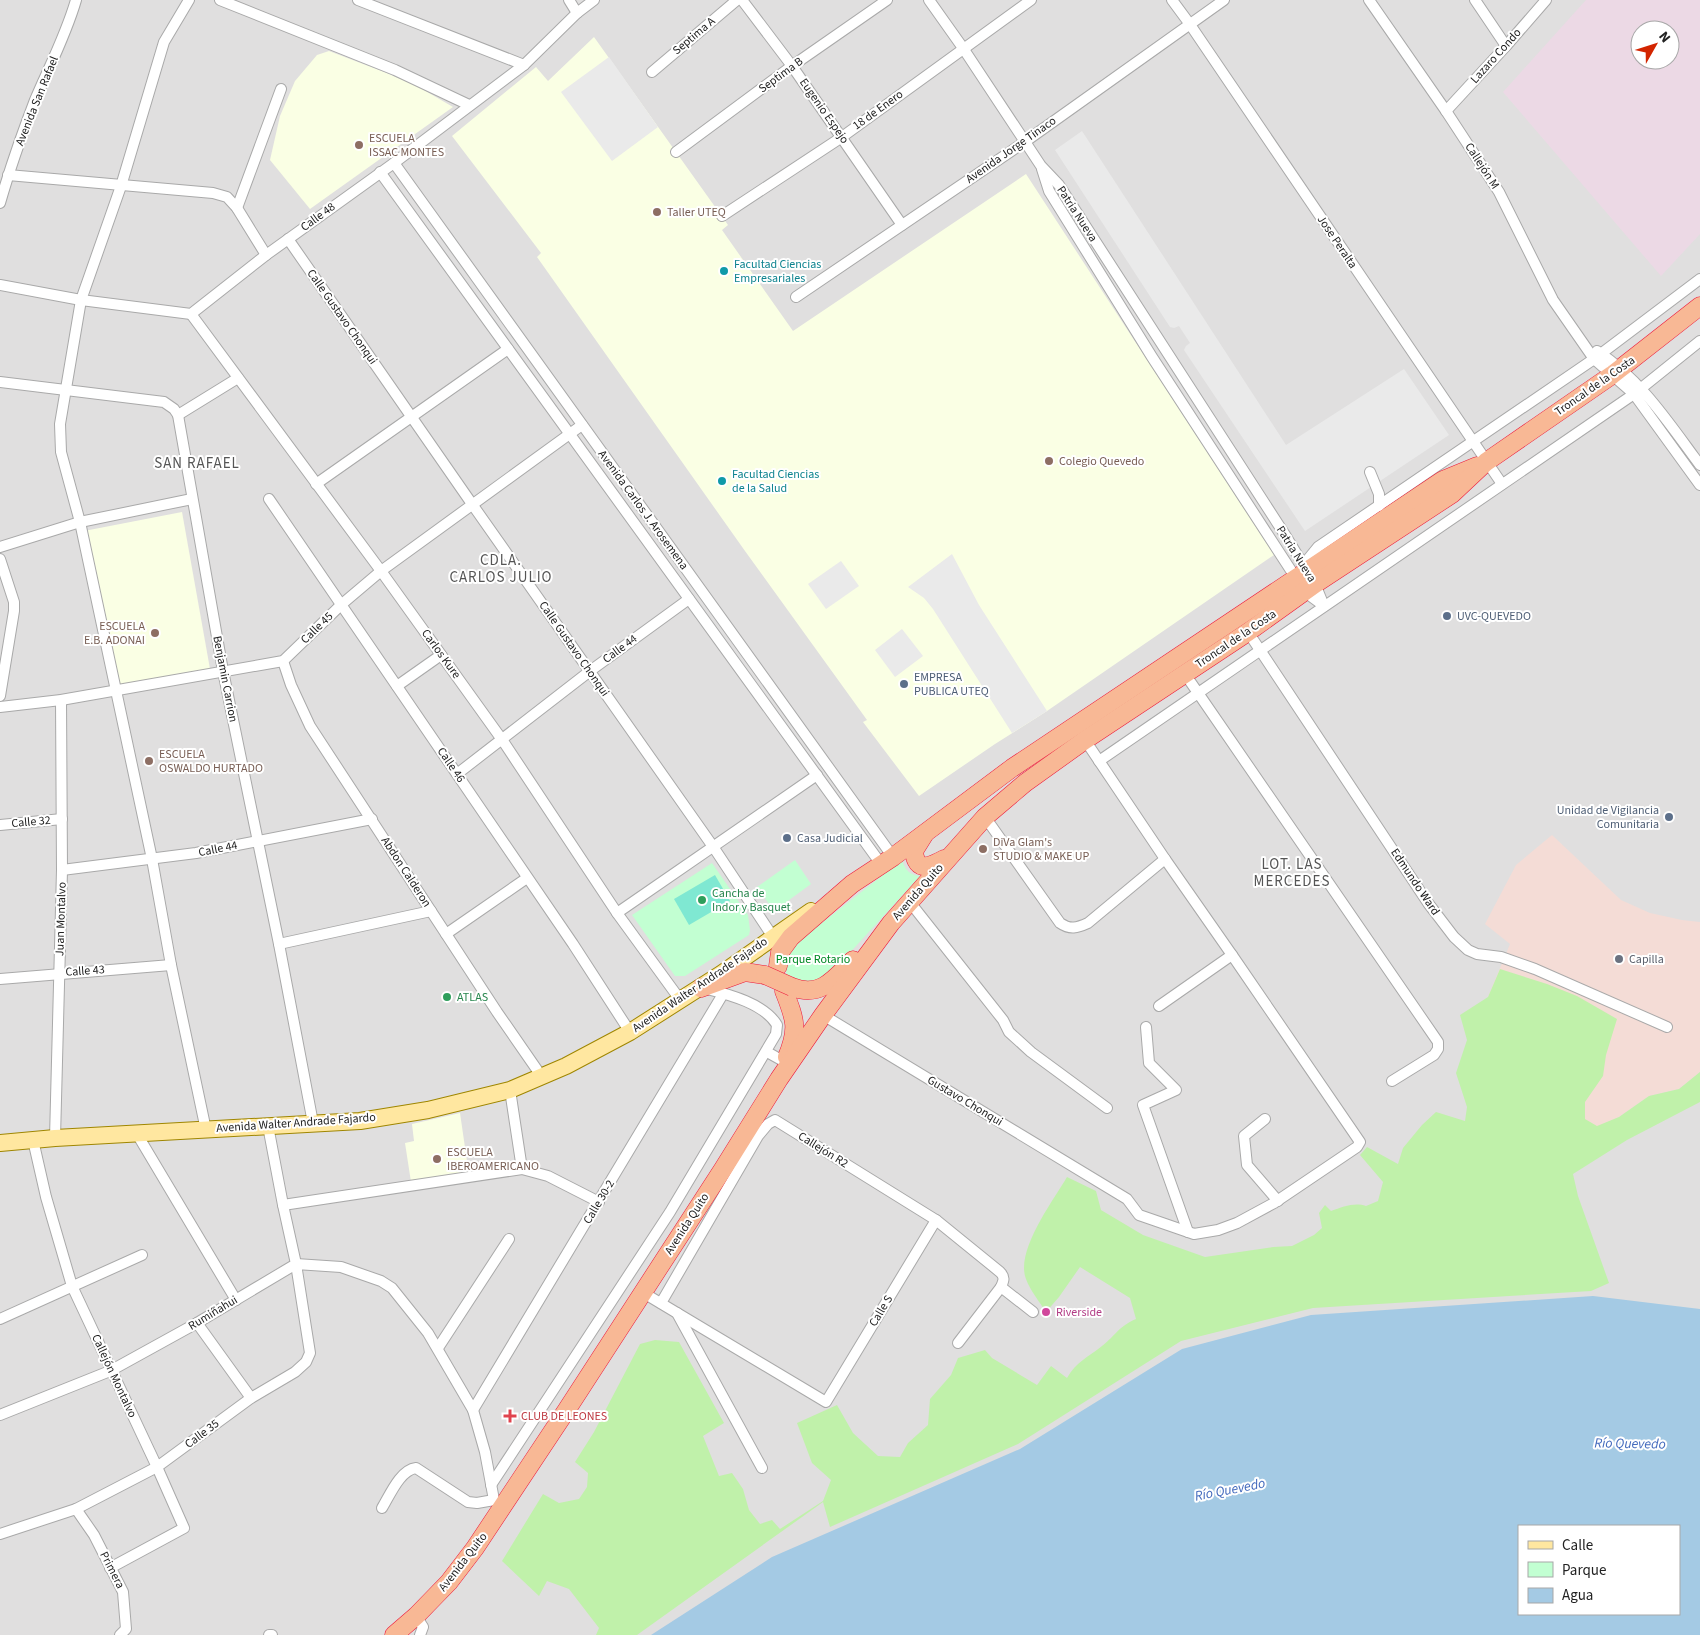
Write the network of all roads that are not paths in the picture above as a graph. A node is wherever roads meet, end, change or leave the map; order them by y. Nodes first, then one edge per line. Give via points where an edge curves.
1 (76, 0) edge
2 (189, 0) edge
3 (220, 0) edge
4 (358, 0) edge
5 (569, 0) edge
6 (594, 0) edge
7 (737, 0) edge
8 (742, 0) edge
9 (887, 0) edge
10 (929, 0) edge
11 (1031, 0) edge
12 (1172, 0) edge
13 (1224, 0) edge
14 (1369, 0) edge
15 (1475, 0) edge
16 (1546, 0) edge
17 (577, 13) junction
18 (1190, 23) junction
19 (1506, 46) junction
20 (963, 48) junction
21 (524, 65) junction
22 (792, 66) junction
23 (652, 72) dead end
24 (281, 89) dead end
25 (469, 105) junction
26 (1446, 111) junction
27 (842, 137) junction
28 (1026, 141) junction
29 (676, 152) dead end
30 (394, 163) junction
31 (1041, 166) junction
32 (380, 172) junction
33 (8, 175) junction
34 (121, 186) junction
35 (0, 203) edge
36 (237, 208) junction
37 (722, 216) dead end
38 (902, 225) junction
39 (288, 239) junction
40 (266, 255) junction
41 (1700, 279) edge
42 (0, 285) edge
43 (796, 297) dead end
44 (81, 300) junction
45 (1700, 306) edge
46 (191, 314) junction
47 (1700, 341) edge
48 (508, 349) junction
49 (1598, 356) junction
50 (1617, 372) junction
51 (238, 378) junction
52 (0, 382) edge
53 (64, 391) junction
54 (1637, 391) junction
55 (178, 415) junction
56 (411, 417) junction
57 (582, 425) junction
58 (570, 434) junction
59 (1472, 441) junction
60 (1696, 450) edge
61 (1682, 461) junction
62 (1486, 462) junction
63 (1700, 465) edge
64 (316, 484) junction
65 (1502, 484) junction
66 (1700, 485) edge
67 (1398, 492) junction
68 (192, 499) junction
69 (269, 499) dead end
70 (472, 504) junction
71 (1379, 506) junction
72 (80, 522) junction
73 (0, 548) edge
74 (0, 559) edge
75 (381, 572) junction
76 (1306, 582) junction
77 (689, 599) junction
78 (342, 604) junction
79 (1324, 606) junction
80 (1248, 632) junction
81 (1260, 650) junction
82 (440, 654) junction
83 (283, 661) junction
84 (223, 671) junction
85 (590, 671) junction
86 (1185, 674) junction
87 (397, 686) junction
88 (115, 689) junction
89 (1198, 692) junction
90 (0, 696) edge
91 (61, 700) junction
92 (0, 706) edge
93 (1085, 740) junction
94 (502, 741) junction
95 (1099, 761) junction
96 (458, 774) junction
97 (817, 776) junction
98 (981, 790) joint
99 (985, 817) junction
100 (372, 819) junction
101 (62, 820) junction
102 (0, 825) edge
103 (929, 830) junction
104 (257, 841) junction
105 (714, 848) junction
106 (951, 855) junction
107 (152, 859) junction
108 (1165, 859) junction
109 (887, 861) junction
110 (62, 870) junction
111 (527, 878) junction
112 (852, 884) junction
113 (910, 901) junction
114 (431, 911) junction
115 (618, 913) junction
116 (891, 923) junction
117 (446, 934) junction
118 (773, 937) junction
119 (279, 944) junction
120 (1232, 956) junction
121 (171, 965) junction
122 (771, 970) junction
123 (59, 973) junction
124 (0, 979) edge
125 (702, 988) junction
126 (788, 989) junction
127 (723, 994) junction
128 (681, 1001) junction
129 (1159, 1006) dead end
130 (823, 1015) junction
131 (1146, 1027) dead end
132 (1667, 1027) dead end
133 (630, 1032) junction
134 (767, 1052) junction
135 (782, 1071) junction
136 (542, 1077) junction
137 (1392, 1081) dead end
138 (510, 1090) junction
139 (1107, 1108) dead end
140 (1265, 1119) dead end
141 (313, 1123) junction
142 (268, 1126) junction
143 (206, 1130) junction
144 (138, 1134) junction
145 (55, 1138) junction
146 (33, 1140) junction
147 (0, 1144) edge
148 (522, 1169) junction
149 (1278, 1201) junction
150 (599, 1202) junction
151 (283, 1205) junction
152 (936, 1220) junction
153 (1188, 1232) junction
154 (509, 1239) dead end
155 (142, 1256) dead end
156 (296, 1264) junction
157 (72, 1286) junction
158 (1001, 1287) junction
159 (642, 1292) junction
160 (236, 1300) junction
161 (661, 1303) junction
162 (1033, 1312) dead end
163 (677, 1313) junction
164 (0, 1319) edge
165 (197, 1324) junction
166 (958, 1343) dead end
167 (438, 1348) junction
168 (110, 1371) junction
169 (250, 1398) junction
170 (474, 1410) junction
171 (0, 1415) edge
172 (157, 1467) junction
173 (762, 1468) dead end
174 (491, 1485) junction
175 (499, 1503) junction
176 (382, 1508) dead end
177 (76, 1509) junction
178 (0, 1534) edge
179 (110, 1568) junction
180 (416, 1616) junction
181 (120, 1635) edge
182 (394, 1635) edge
183 (420, 1635) edge

1 - 33 street, Avenida San Rafael via 69,25 35,100
2 - 34 street via 164,42
3 - 25 street via 396,70
4 - 21 street
5 - 17 street
6 - 17 street, Calle 48
7 - 23 street, Septima A
8 - 22 street, Eugenio Espejo
9 - 22 street, Septima B
10 - 20 street, Patria Nueva
11 - 20 street, 18 de Enero
12 - 18 street, Jose Peralta
13 - 18 street, Avenida Jorge Tinaco
14 - 26 street, Callejón M
15 - 19 street
16 - 19 street, Lazaro Condo
17 - 21 street, Calle 48
18 - 28 street, Avenida Jorge Tinaco
18 - 59 street, Jose Peralta
19 - 26 street, Lazaro Condo
20 - 27 street, 18 de Enero
20 - 28 street, Patria Nueva
21 - 25 street, Calle 48
22 - 27 street, Eugenio Espejo
22 - 29 street, Septima B
24 - 36 street
25 - 30 street, Calle 48
26 - 49 street, Callejón M via 1499,192 1547,291 1581,340
27 - 37 street, 18 de Enero
27 - 38 street, Eugenio Espejo
28 - 31 street, Patria Nueva
28 - 38 street, Avenida Jorge Tinaco
30 - 32 street, Calle 48
30 - 57 street, Avenida Carlos J. Arosemena
31 - 76 street, Patria Nueva via 1059,185
31 - 76 street, Patria Nueva via 1049,191 1152,357
32 - 39 street, Calle 48
32 - 48 street, Avenida Carlos J. Arosemena
33 - 34 street
33 - 35 street, Avenida San Rafael
34 - 36 street via 213,193 227,197
34 - 44 street
36 - 40 street
38 - 43 street, Avenida Jorge Tinaco
39 - 40 street, Calle 48
39 - 56 street, Calle Gustavo Chonqui
40 - 46 street, Calle 48
41 - 49 street
42 - 44 street
44 - 46 street
44 - 53 street
45 - 50 highway, Troncal de la Costa
46 - 51 street, Carlos Kure
47 - 54 street
48 - 56 street
48 - 58 street, Avenida Carlos J. Arosemena
49 - 50 street, Callejón M
49 - 59 street
50 - 54 street, Callejón M
50 - 62 highway, Troncal de la Costa
51 - 55 street
51 - 64 street, Carlos Kure
52 - 53 street
53 - 55 street via 164,402
53 - 72 street via 61,452
54 - 60 street
54 - 61 street
54 - 65 street
55 - 68 street, Benjamin Carrion
56 - 64 street
56 - 70 street, Calle Gustavo Chonqui
57 - 58 street, Calle 45
57 - 109 street, Avenida Carlos J. Arosemena
58 - 70 street, Calle 45
58 - 77 street, Avenida Carlos J. Arosemena
59 - 62 street, Jose Peralta
59 - 67 street
60 - 61 street
60 - 63 street
61 - 66 street
62 - 65 street, Jose Peralta
62 - 76 highway, Troncal de la Costa via 1452,494
64 - 75 street, Carlos Kure
65 - 79 street
67 - 71 street
67 - 71 street via 1385,488 1370,472 1379,494
68 - 72 street
68 - 84 street, Benjamin Carrion
69 - 78 street, Calle 46
70 - 75 street, Calle 45
70 - 85 street, Calle Gustavo Chonqui
71 - 76 street via 1318,546 1309,558
72 - 73 street
72 - 88 street
74 - 90 street via 14,611
75 - 78 street, Calle 45
75 - 82 street, Carlos Kure
76 - 79 street, Patria Nueva
76 - 80 highway, Troncal de la Costa
76 - 98 highway, Troncal de la Costa
77 - 85 street, Calle 44
77 - 97 street, Avenida Carlos J. Arosemena
78 - 83 street, Calle 45
78 - 87 street, Calle 46
79 - 81 street
80 - 81 street, Edmundo Ward
80 - 86 highway, Troncal de la Costa
81 - 89 street
81 - 132 street, Edmundo Ward via 1428,903 1468,950 1535,969
82 - 87 street
82 - 94 street, Carlos Kure
83 - 84 street
83 - 100 street, Abdon Calderon via 310,726
84 - 88 street
84 - 104 street, Benjamin Carrion
85 - 94 street, Calle 44
85 - 105 street, Calle Gustavo Chonqui
86 - 89 street
86 - 93 highway, Troncal de la Costa
87 - 96 street, Calle 46
88 - 91 street
88 - 107 street
89 - 95 street
89 - 137 street via 1438,1042 1434,1055
91 - 92 street
91 - 101 street, Juan Montalvo
93 - 95 street
93 - 99 highway, Troncal de la Costa via 1025,783
94 - 96 street, Calle 44
94 - 115 street, Carlos Kure
95 - 108 street
96 - 111 street, Calle 46
97 - 105 street
97 - 109 street, Avenida Carlos J. Arosemena
98 - 103 highway, Avenida Walter Andrade Fajardo
99 - 106 highway, Avenida Quito
99 - 108 street via 1060,923 1067,928 1077,928 1088,922
100 - 104 street, Calle 44
100 - 114 street, Abdon Calderon
101 - 102 street, Calle 32
101 - 110 street, Juan Montalvo
103 - 106 highway via 914,851 917,862 931,866
103 - 109 highway, Avenida Walter Andrade Fajardo
104 - 107 street, Calle 44
104 - 119 street, Benjamin Carrion
105 - 115 street
105 - 118 street, Calle Gustavo Chonqui
106 - 113 highway, Avenida Quito
107 - 110 street, Calle 44
107 - 121 street
108 - 120 street
109 - 112 highway, Avenida Walter Andrade Fajardo
110 - 123 street, Juan Montalvo
111 - 117 street
111 - 133 street, Calle 46
112 - 118 main road, Avenida Walter Andrade Fajardo
112 - 122 highway via 791,937
113 - 116 highway, Avenida Quito
113 - 139 street via 1009,1032
114 - 117 street, Abdon Calderon
114 - 119 street
115 - 128 street, Carlos Kure
116 - 126 highway via 826,986
116 - 130 highway, Avenida Quito
117 - 136 street, Abdon Calderon
118 - 125 main road, Avenida Walter Andrade Fajardo
119 - 141 street, Benjamin Carrion
120 - 129 street
120 - 149 street via 1360,1142
121 - 123 street, Calle 43
121 - 143 street
122 - 125 highway via 745,972
122 - 126 highway, bridge
123 - 124 street, Calle 43
123 - 145 street, Juan Montalvo
125 - 127 street
125 - 128 main road, Avenida Walter Andrade Fajardo
126 - 135 highway via 795,1037
127 - 134 street via 752,1005 775,1021 778,1029
127 - 150 street, Calle 30-2
128 - 133 main road, Avenida Walter Andrade Fajardo
130 - 135 highway, Avenida Quito
130 - 153 street, Gustavo Chonqui via 1107,1186 1127,1199 1138,1215
131 - 153 street via 1149,1063 1176,1090 1142,1105
133 - 136 main road, Avenida Walter Andrade Fajardo
134 - 135 street
134 - 174 street via 670,1212
135 - 159 highway, Avenida Quito via 723,1169
136 - 138 main road, Avenida Walter Andrade Fajardo
138 - 141 main road, Avenida Walter Andrade Fajardo via 418,1111
138 - 148 street
140 - 149 street via 1244,1136 1247,1165
141 - 142 main road, Avenida Walter Andrade Fajardo
142 - 143 main road, Avenida Walter Andrade Fajardo
142 - 151 street
143 - 144 main road, Avenida Walter Andrade Fajardo
144 - 145 main road, Avenida Walter Andrade Fajardo
144 - 160 street
145 - 146 main road, Avenida Walter Andrade Fajardo
146 - 147 main road, Avenida Walter Andrade Fajardo
146 - 157 street, Callejón Montalvo
148 - 150 street via 548,1176
148 - 151 street
149 - 153 street via 1218,1230
150 - 170 street, Calle 30-2
151 - 156 street
152 - 158 street, Callejón R2 via 1000,1272 1004,1281
152 - 161 street, Callejón R2 via 772,1120 758,1136
152 - 163 street, Calle S via 826,1402
154 - 167 street
155 - 157 street
156 - 160 street, Rumiñahui
156 - 167 street via 340,1267 392,1288
156 - 169 street, Calle 35 via 310,1353 295,1372
157 - 164 street
157 - 168 street, Callejón Montalvo
158 - 162 street
158 - 166 street
159 - 161 street
159 - 175 highway, Avenida Quito
160 - 165 street, Rumiñahui
161 - 163 street
163 - 173 street
165 - 168 street, Rumiñahui
165 - 169 street
167 - 170 street
168 - 171 street, Rumiñahui
168 - 172 street, Callejón Montalvo
169 - 172 street, Calle 35
170 - 174 street
172 - 177 street, Calle 35
172 - 179 street, Callejón Montalvo via 184,1528
174 - 175 street
175 - 176 street via 468,1502 416,1468 403,1474
175 - 180 highway, Avenida Quito via 475,1548
177 - 178 street, Calle 35
177 - 179 street, Primera via 94,1535
179 - 181 street, Primera via 123,1592 126,1629
180 - 182 highway, Avenida Quito
180 - 183 street via 423,1627

